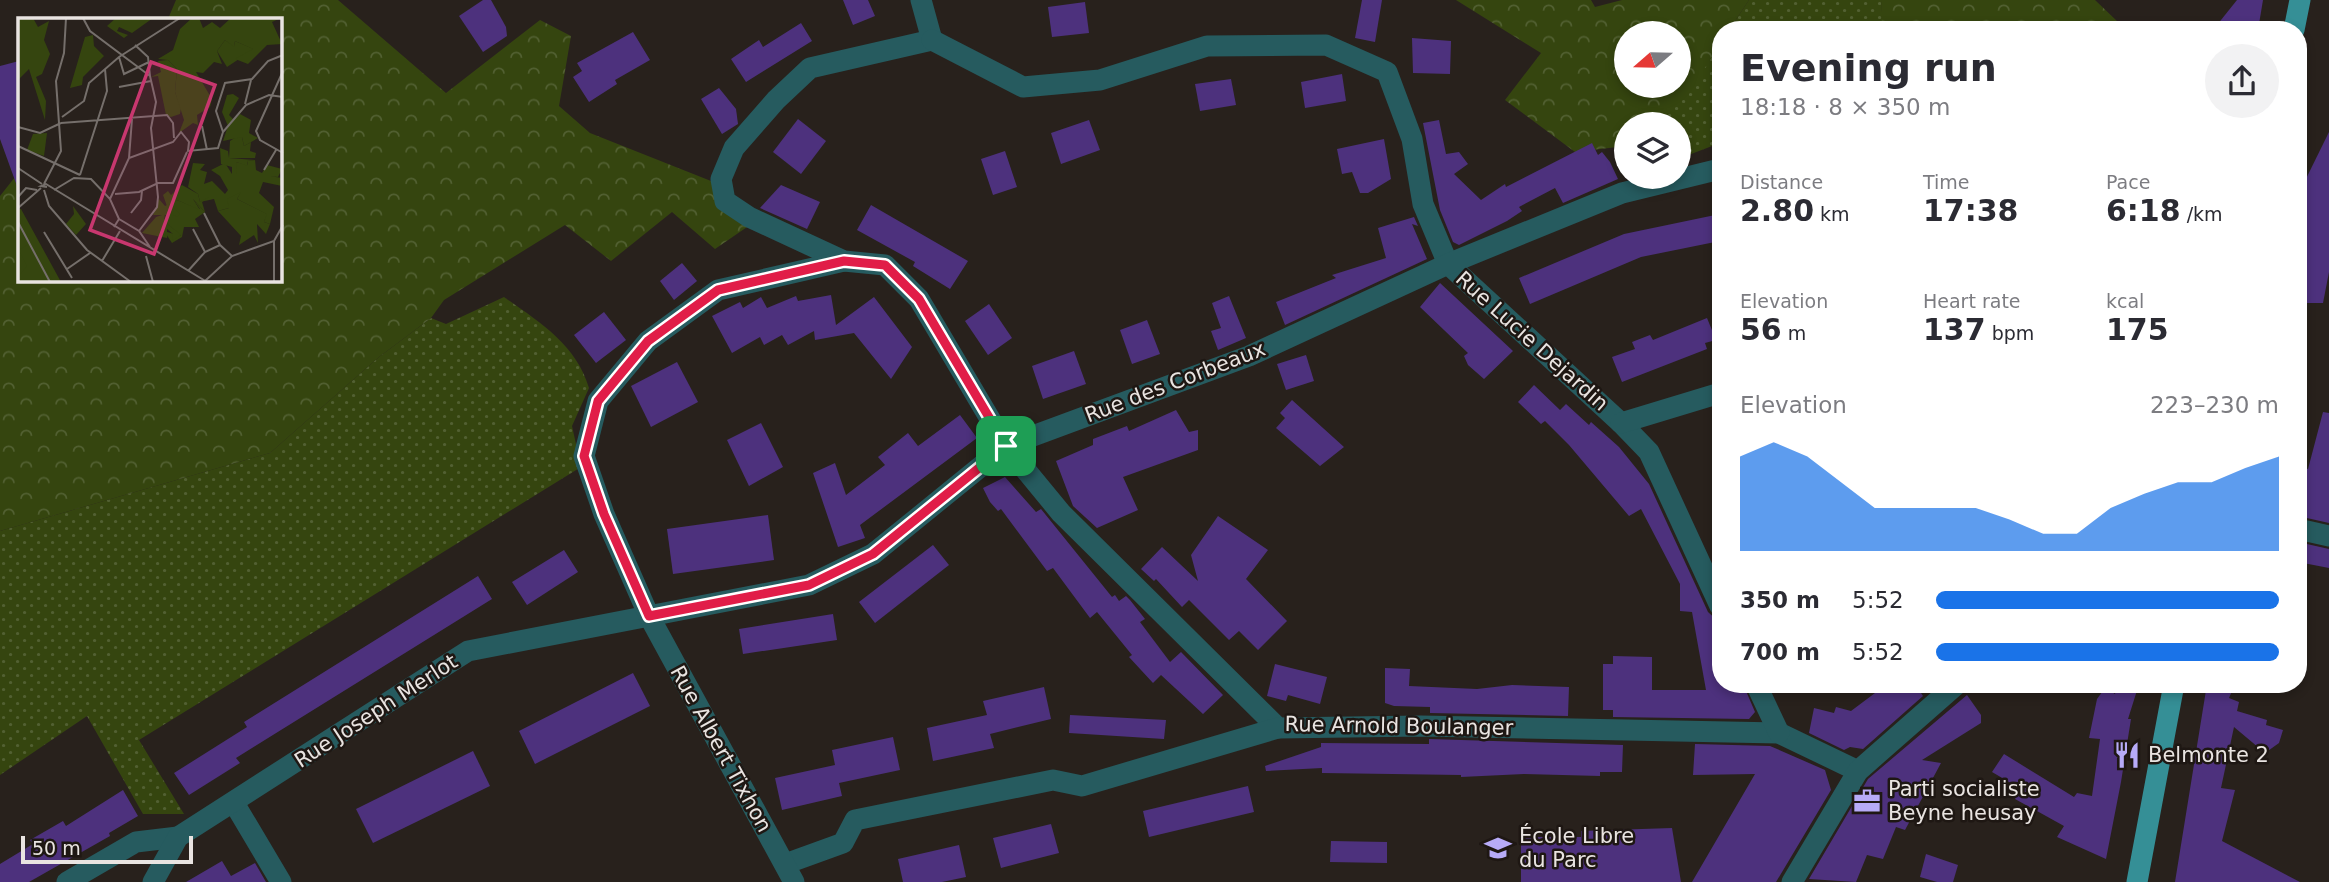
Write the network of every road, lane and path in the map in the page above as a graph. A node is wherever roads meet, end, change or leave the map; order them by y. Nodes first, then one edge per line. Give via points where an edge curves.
1 (921, 0) edge
2 (2300, 0) edge
3 (2296, 21) edge
4 (932, 40) junction
5 (1712, 171) edge
6 (844, 261) junction
7 (1448, 264) junction
8 (1712, 395) edge
9 (1622, 423) junction
10 (1006, 446) junction
11 (2307, 531) edge
12 (2329, 536) edge
13 (1712, 589) edge
14 (649, 616) junction
15 (1760, 693) edge
16 (1947, 693) edge
17 (2172, 693) edge
18 (1278, 728) junction
19 (1779, 733) junction
20 (1858, 771) junction
21 (234, 803) junction
22 (178, 838) junction
23 (789, 873) edge
24 (67, 882) edge
25 (153, 882) edge
26 (281, 882) edge
27 (1792, 882) edge
28 (2137, 882) edge

1 - 4 street
2 - 3 main road
4 - 6 street via 810,68 734,148 721,179 725,201 749,218
4 - 7 street, Rue Lucie Dejardin via 1023,87 1100,80 1207,46 1326,44 1387,72 1408,128 1423,204
5 - 7 street, Rue des Corbeaux via 1622,193
6 - 10 street, Rue Arnold Boulanger via 885,265 919,299
6 - 14 street, Rue Albert Tixhon via 718,290 648,341 598,401 584,456
7 - 9 street, Rue Lucie Dejardin
7 - 10 street, Rue des Corbeaux via 1249,356
8 - 9 street
9 - 13 street, Rue Lucie Dejardin via 1649,452
10 - 14 street, Rue des Corbeaux via 873,554 820,580
10 - 18 street, Rue Arnold Boulanger via 1061,513
11 - 12 street
14 - 21 street, Rue Joseph Merlot via 468,651
14 - 23 street, Rue Albert Tixhon
15 - 19 street
16 - 20 street
17 - 28 main road
18 - 19 street, Rue Arnold Boulanger
18 - 23 street via 1082,786 1053,779 855,820 843,843
19 - 20 street, Rue Arnold Boulanger
20 - 27 street
21 - 22 street, Rue Joseph Merlot
21 - 26 street
22 - 24 street via 136,842
22 - 25 street

